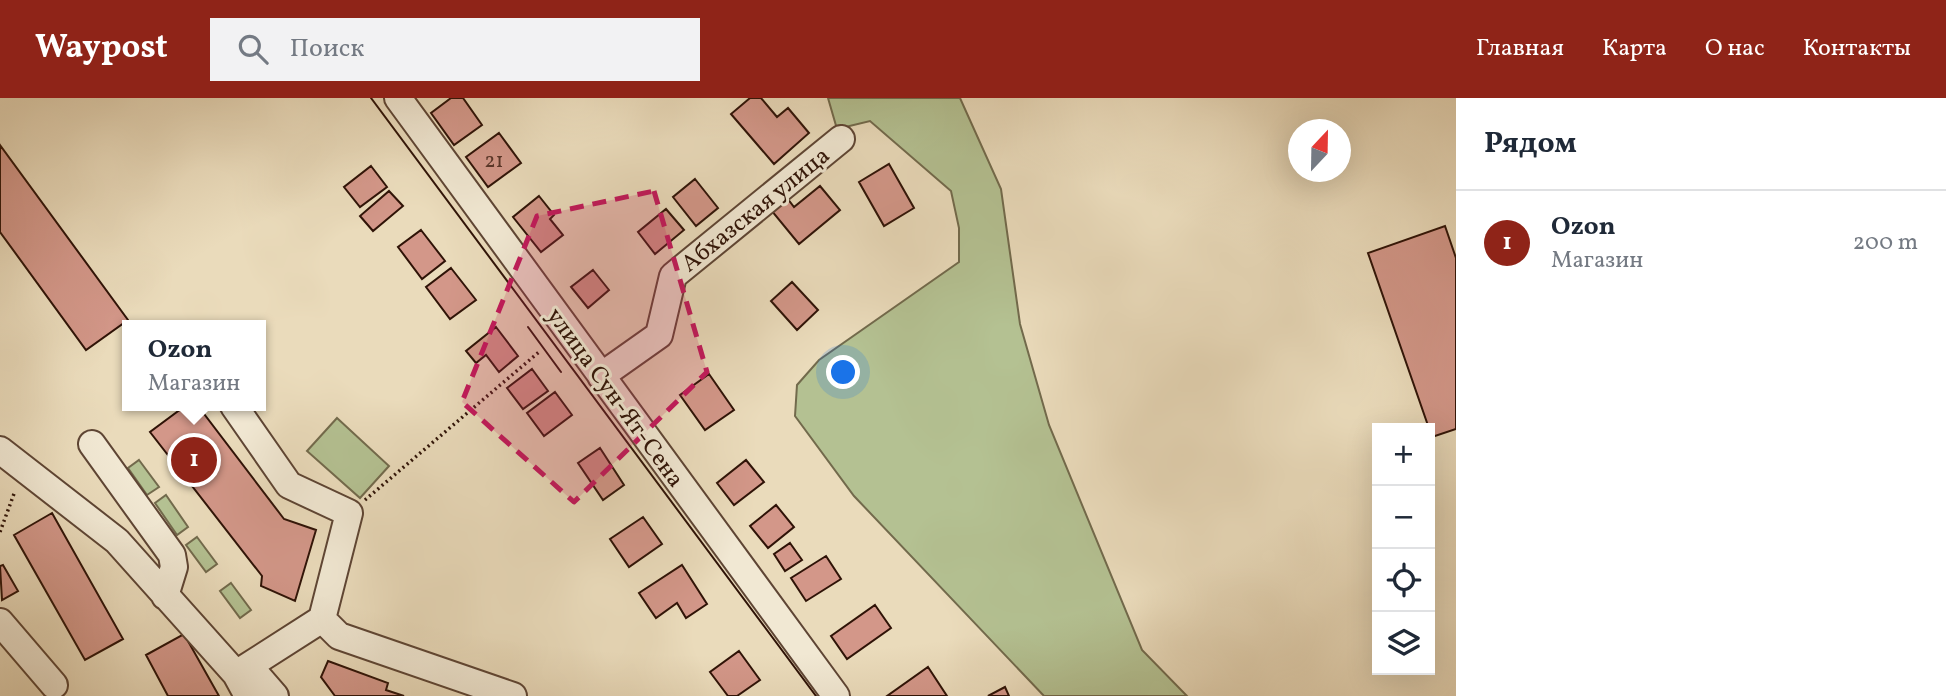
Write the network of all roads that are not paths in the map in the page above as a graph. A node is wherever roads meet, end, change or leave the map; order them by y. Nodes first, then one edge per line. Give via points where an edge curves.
1 (398, 98) edge
2 (841, 139) dead end
3 (601, 376) junction
4 (237, 411) edge
5 (92, 444) dead end
6 (0, 450) edge
7 (165, 596) junction
8 (322, 619) junction
9 (0, 622) edge
10 (244, 679) edge
11 (54, 685) dead end
12 (275, 696) edge
13 (513, 696) edge
14 (836, 696) edge

1 - 3 street, улица Сун-Ят-Сена
2 - 3 street, Абхазская улица via 673,276 659,335
3 - 14 street, улица Сун-Ят-Сена
4 - 8 street via 289,485 349,513
5 - 7 street via 172,555 174,567
6 - 7 street via 117,541
7 - 10 street
8 - 10 street
8 - 13 street via 339,636
9 - 11 street
10 - 12 street

